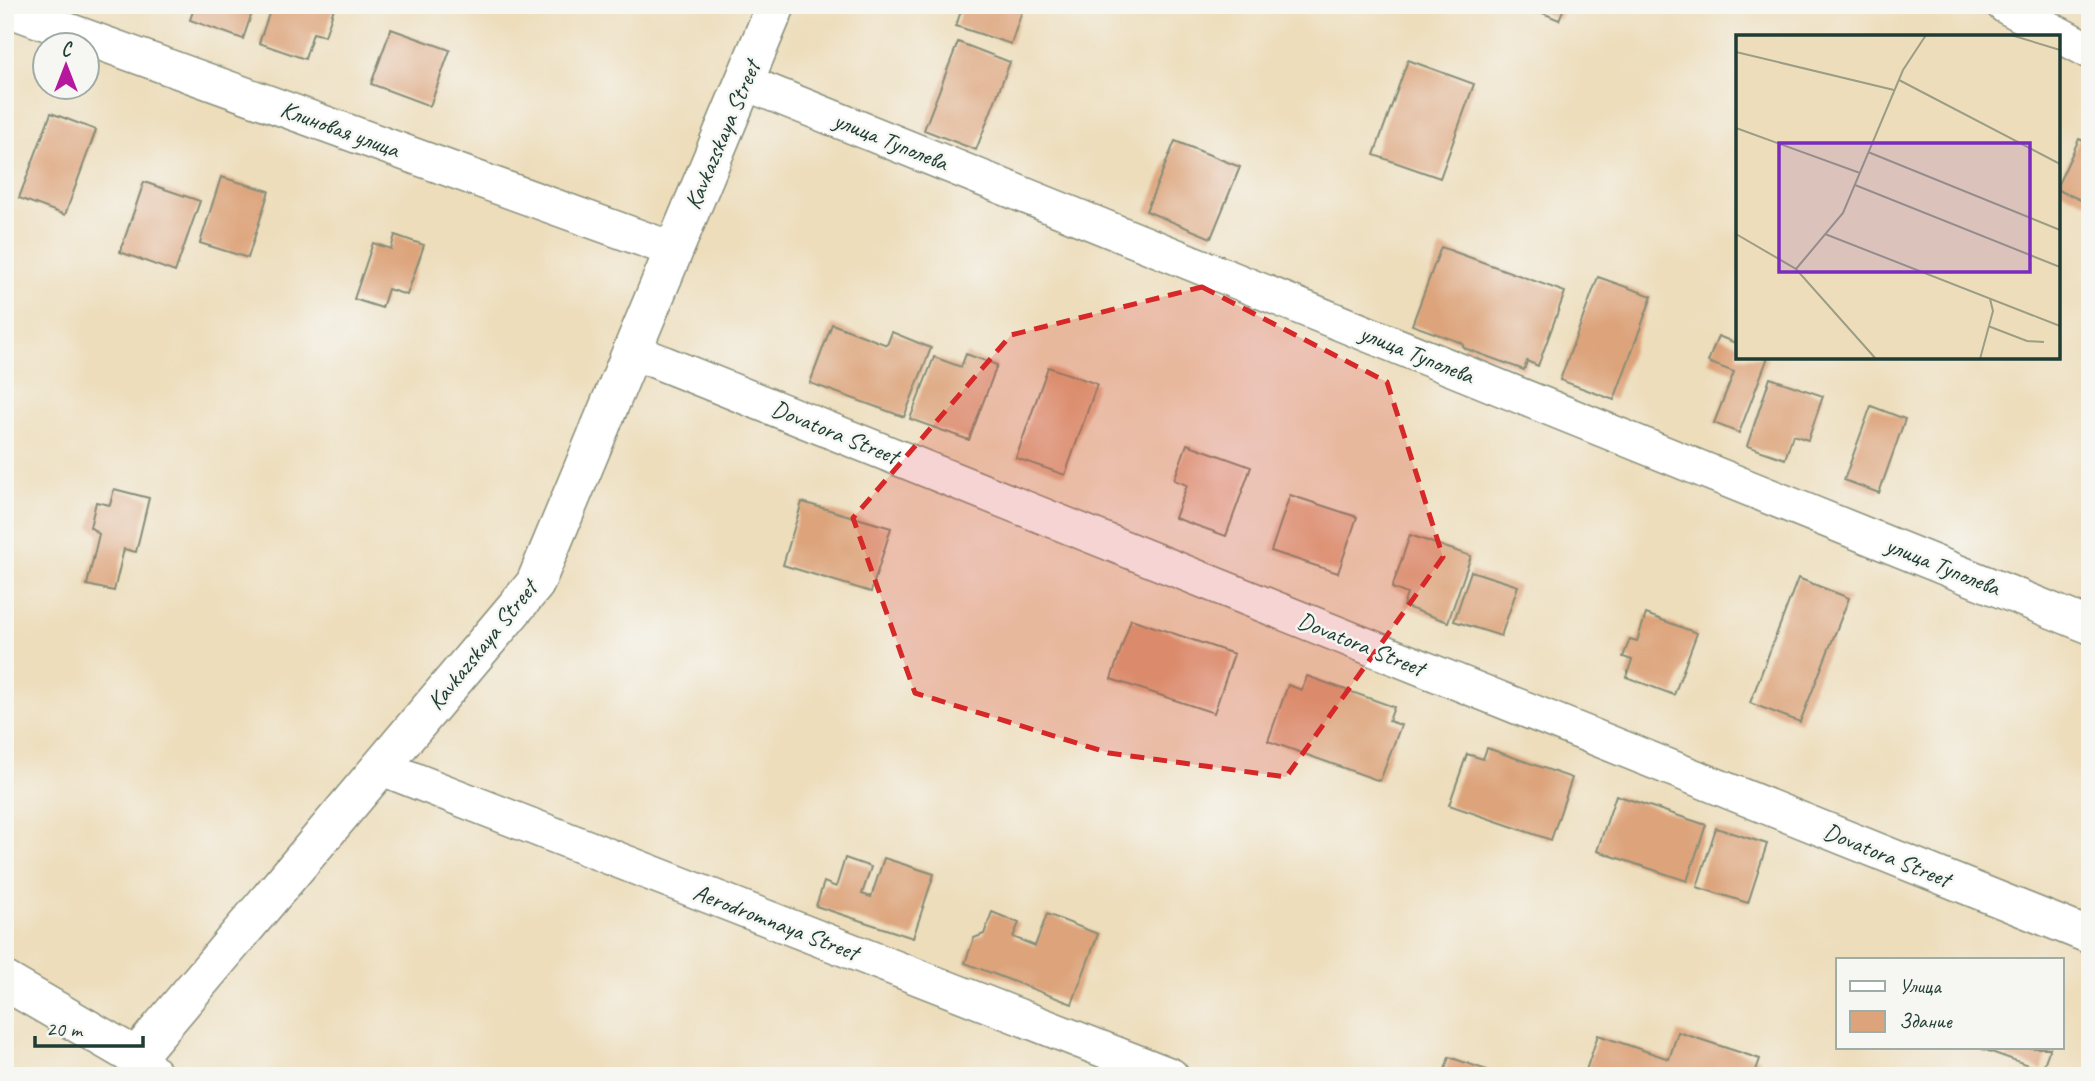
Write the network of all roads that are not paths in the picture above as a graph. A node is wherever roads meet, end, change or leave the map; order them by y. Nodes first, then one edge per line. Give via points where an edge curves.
1 (776, 5) edge
2 (2004, 5) edge
3 (5, 8) edge
4 (2090, 51) edge
5 (744, 82) junction
6 (674, 250) junction
7 (632, 351) junction
8 (2090, 626) edge
9 (380, 768) junction
10 (2090, 936) edge
11 (5, 981) edge
12 (145, 1067) edge
13 (1171, 1076) edge

1 - 5 street, Kavkazskaya Street
2 - 4 street
3 - 6 street, Клиновая улица
5 - 6 street, Kavkazskaya Street
5 - 8 street, улица Туполева
6 - 7 street, Kavkazskaya Street
7 - 9 street, Kavkazskaya Street via 535,584
7 - 10 street, Dovatora Street
9 - 12 street, Kavkazskaya Street
9 - 13 street, Aerodromnaya Street
11 - 12 street

